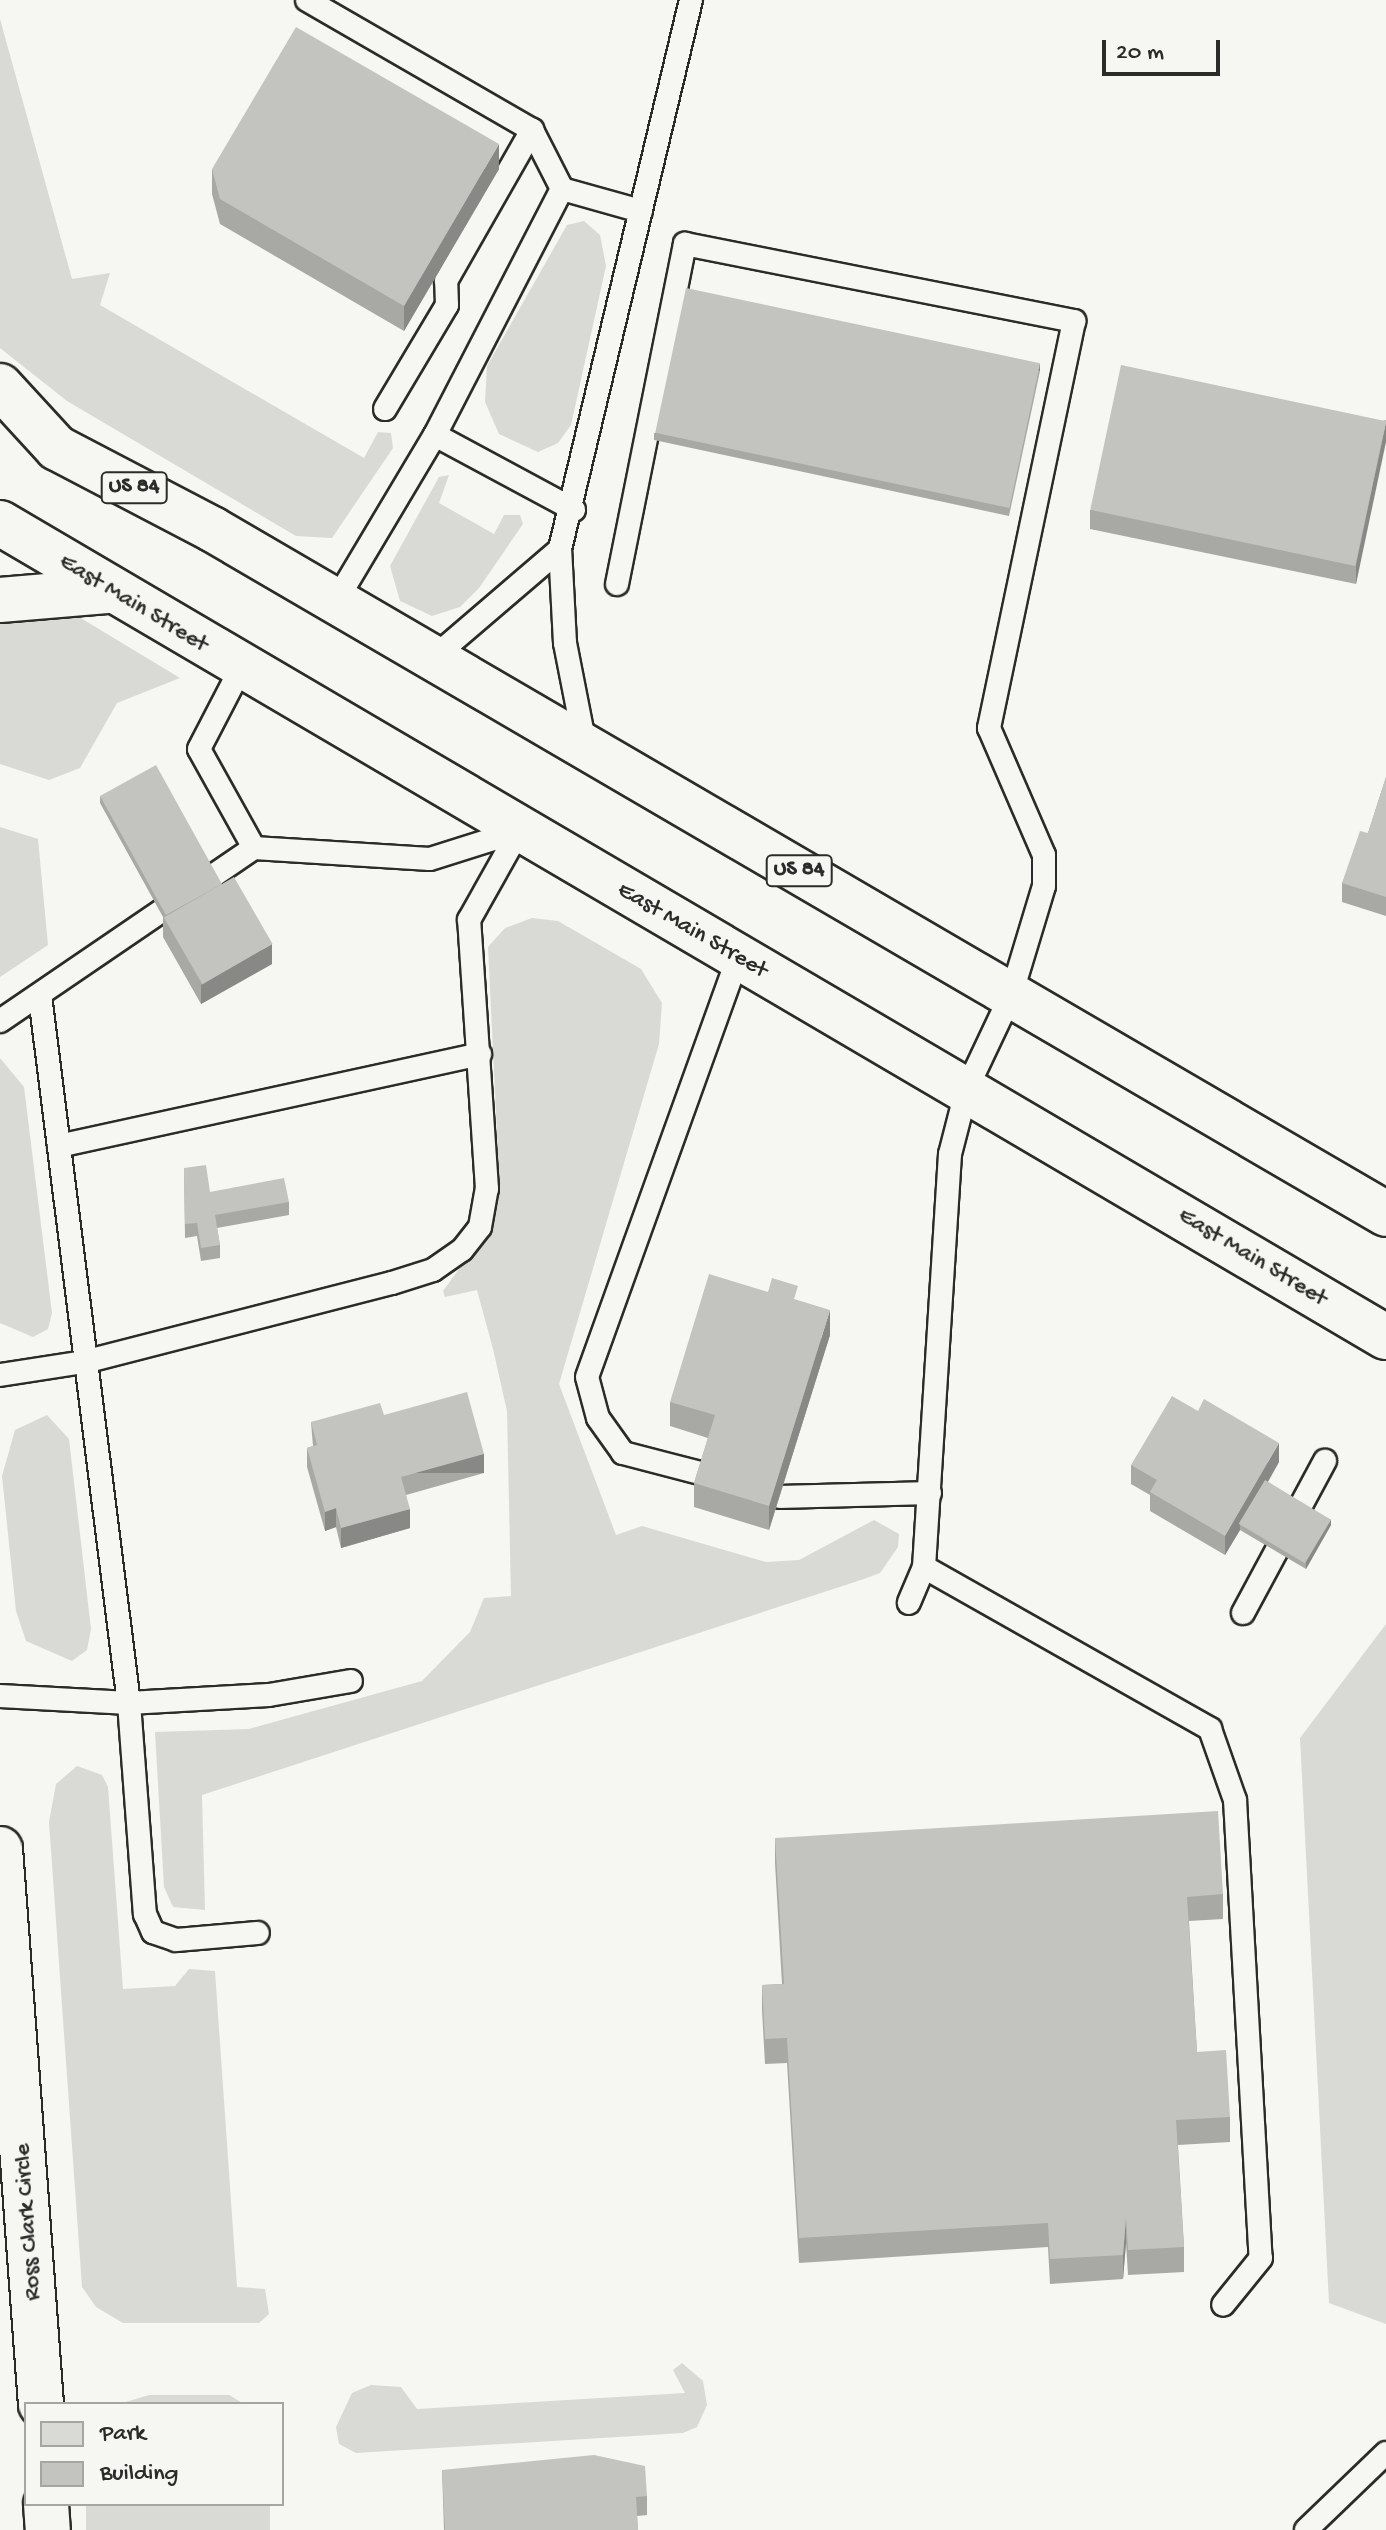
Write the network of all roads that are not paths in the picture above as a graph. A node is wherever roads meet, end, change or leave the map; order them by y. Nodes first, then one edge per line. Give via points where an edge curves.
1 (307, 0) edge
2 (691, 0) edge
3 (532, 130) junction
4 (562, 189) junction
5 (641, 211) junction
6 (0, 386) edge
7 (385, 409) dead end
8 (435, 435) junction
9 (574, 510) junction
10 (0, 523) edge
11 (560, 549) junction
12 (617, 584) dead end
13 (107, 591) junction
14 (0, 600) edge
15 (336, 601) junction
16 (433, 658) junction
17 (241, 668) junction
18 (585, 746) junction
19 (519, 831) junction
20 (254, 848) junction
21 (738, 957) junction
22 (1011, 995) junction
23 (40, 996) junction
24 (0, 1021) edge
25 (480, 1054) junction
26 (967, 1088) junction
27 (59, 1146) junction
28 (1386, 1214) edge
29 (1386, 1337) edge
30 (84, 1362) junction
31 (0, 1375) edge
32 (1325, 1461) dead end
33 (704, 1474) edge
34 (930, 1493) junction
35 (780, 1497) edge
36 (924, 1567) junction
37 (909, 1603) dead end
38 (1243, 1613) dead end
39 (351, 1681) dead end
40 (0, 1696) edge
41 (129, 1703) junction
42 (0, 1849) edge
43 (258, 1933) dead end
44 (1223, 2305) dead end
45 (41, 2402) edge
46 (1386, 2453) edge
47 (46, 2506) edge
48 (48, 2530) edge
49 (1306, 2530) edge

1 - 3 lane
2 - 5 lane
3 - 4 lane
3 - 7 lane via 446,281 447,305
4 - 5 lane
4 - 8 lane
5 - 9 lane
6 - 15 highway, US 84 via 57,448
8 - 9 lane
8 - 15 lane
9 - 11 lane
10 - 13 highway, East Main Street
11 - 16 lane
11 - 18 lane via 565,643
12 - 22 lane via 685,244 1074,321 989,728 1044,855 1044,886
13 - 14 highway
13 - 17 highway, East Main Street
15 - 16 highway, US 84
16 - 18 highway, US 84
17 - 19 highway, East Main Street
17 - 20 lane via 199,749
18 - 22 highway, US 84
19 - 20 lane via 430,859
19 - 21 highway, East Main Street
19 - 25 lane via 469,920
20 - 23 lane
21 - 26 highway, East Main Street
21 - 33 lane via 587,1377 598,1418 623,1453
22 - 26 lane
22 - 28 highway, US 84
23 - 24 lane
23 - 27 lane
25 - 27 lane
25 - 30 lane via 487,1189 480,1227 462,1250 433,1270 392,1283
26 - 29 highway, East Main Street
26 - 34 lane via 950,1154
27 - 30 lane
30 - 31 lane
30 - 41 lane
32 - 38 lane
34 - 35 lane
34 - 36 lane
36 - 37 lane
36 - 44 lane via 1210,1729 1235,1800 1261,2258
39 - 41 lane via 269,1695
40 - 41 lane
41 - 43 lane via 145,1914 153,1932 176,1940
42 - 45 highway, Ross Clark Circle
46 - 49 lane
47 - 48 highway

